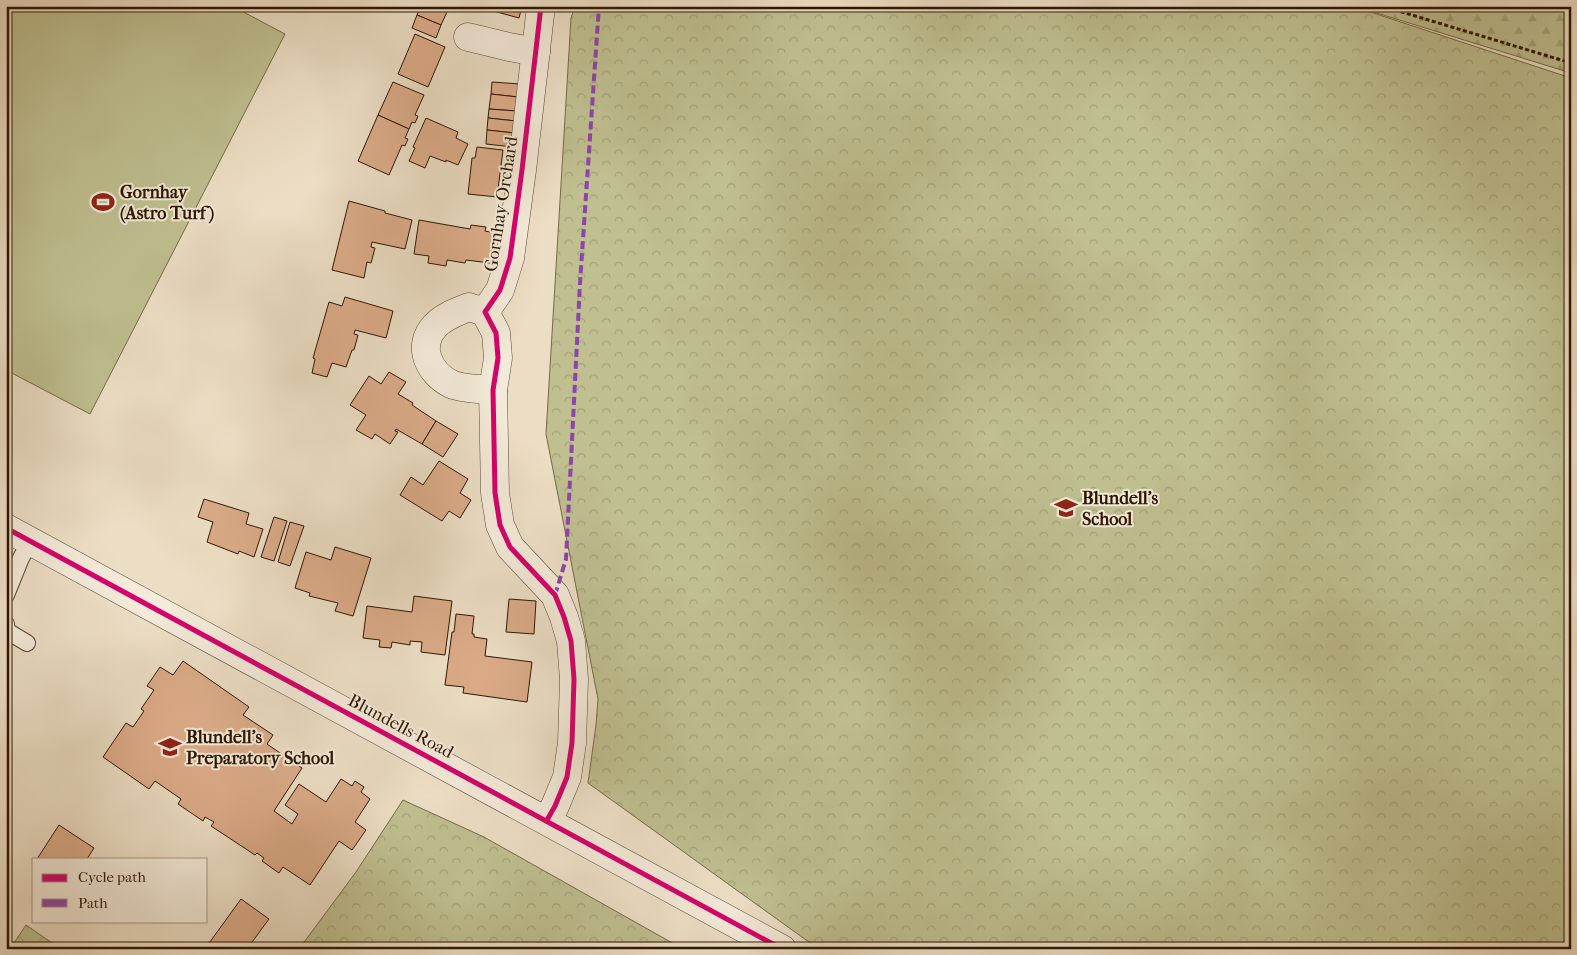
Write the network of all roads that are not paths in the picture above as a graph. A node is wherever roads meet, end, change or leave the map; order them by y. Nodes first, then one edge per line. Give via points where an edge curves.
1 (541, 6) edge
2 (468, 37) dead end
3 (536, 52) junction
4 (485, 312) junction
5 (493, 390) junction
6 (6, 528) edge
7 (30, 542) junction
8 (6, 595) edge
9 (6, 624) edge
10 (27, 644) dead end
11 (547, 820) junction
12 (782, 949) edge

1 - 3 street, Gornhay Orchard
2 - 3 street
3 - 4 street, Gornhay Orchard via 510,258 500,290
4 - 5 street via 496,333 498,358
4 - 5 street via 469,307 449,315 434,326 426,340 426,358 436,374 452,384
5 - 11 street via 495,493 500,525 510,547 556,596 571,640 574,679 572,743 567,777
6 - 7 street, Blundells Road
7 - 8 lane
7 - 11 street, Blundells Road
9 - 10 lane via 7,631
11 - 12 street, Blundells Road

